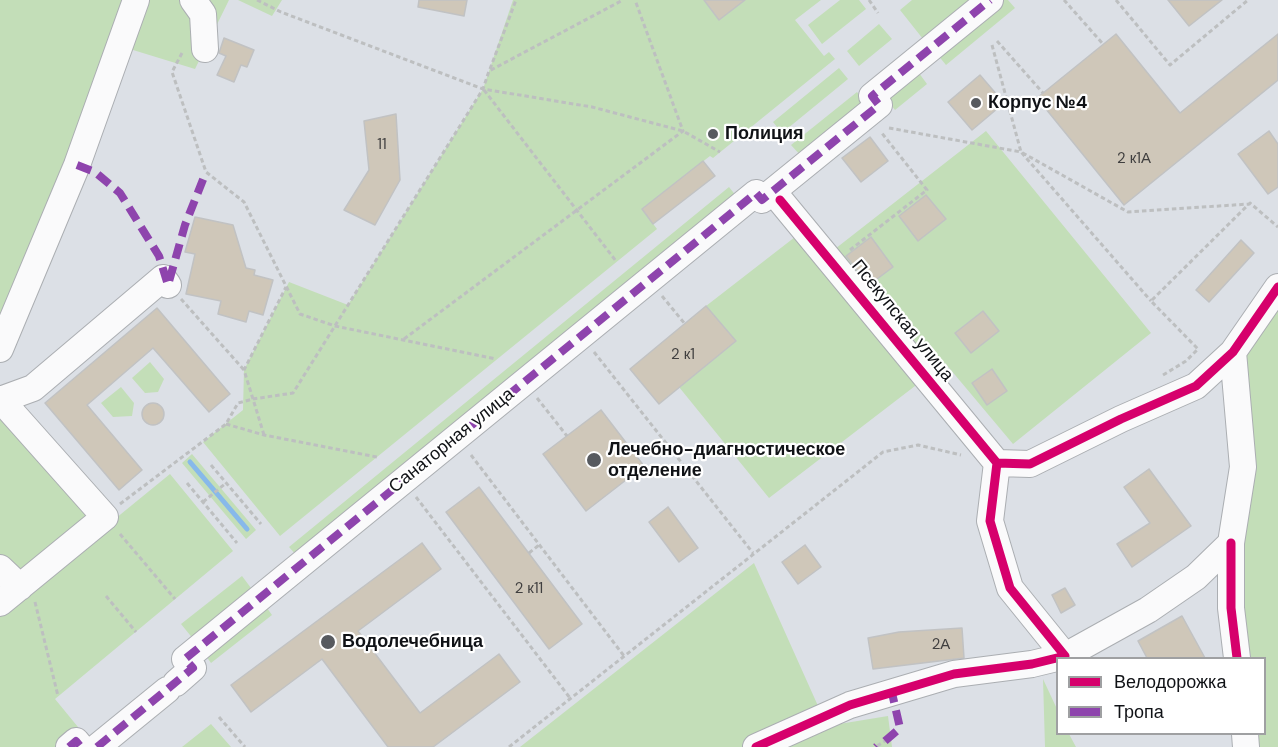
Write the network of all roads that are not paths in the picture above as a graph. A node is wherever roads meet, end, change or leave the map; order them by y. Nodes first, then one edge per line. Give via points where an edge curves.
1 (136, 0) edge
2 (193, 0) edge
3 (990, 0) edge
4 (194, 51) road end
5 (780, 200) dead end
6 (168, 285) road end
7 (1278, 287) edge
8 (0, 349) edge
9 (1233, 352) junction
10 (0, 400) edge
11 (997, 463) junction
12 (1231, 543) junction
13 (0, 568) edge
14 (25, 583) junction
15 (0, 603) edge
16 (1065, 656) junction
17 (1061, 657) edge
18 (1237, 657) edge
19 (1056, 658) edge
20 (69, 747) edge
21 (81, 747) edge
22 (97, 747) edge
23 (756, 747) edge

1 - 8 street via 77,165
2 - 4 street via 203,14
3 - 22 street, Санаторная улица via 872,96 879,105 762,200 756,193 747,200 185,659 193,668
5 - 11 street, Псекупская улица
6 - 10 street via 163,278 33,388
7 - 9 street
9 - 11 street via 1196,386 1121,418 1030,465
9 - 12 street via 1243,467
10 - 14 street via 105,517
11 - 16 street via 990,521 1010,588
12 - 16 street via 1196,577 1148,610
12 - 18 street via 1231,608
13 - 14 street
14 - 15 street
16 - 17 street
19 - 23 street via 954,674 850,705
20 - 21 street via 76,741

